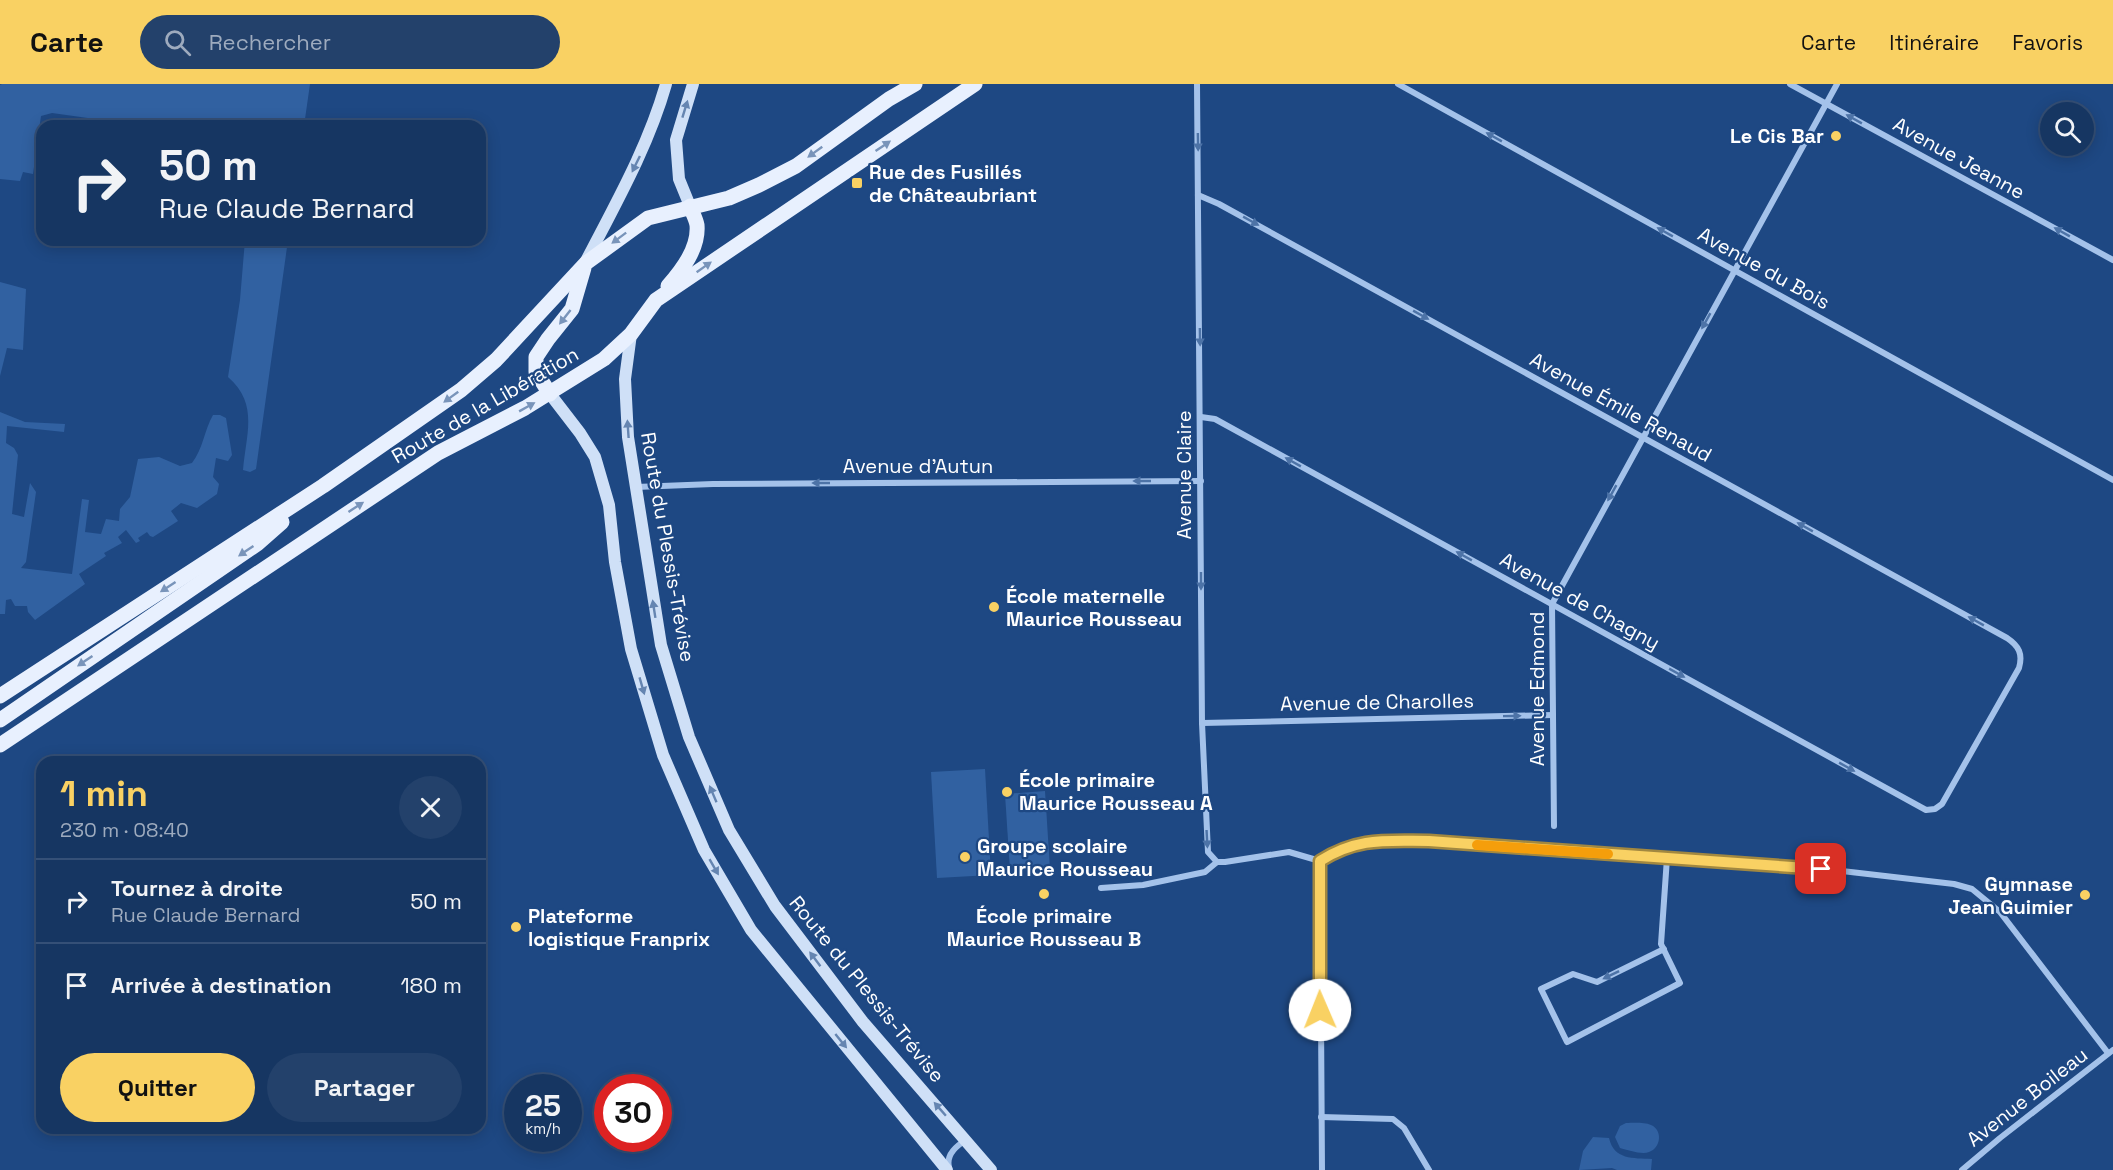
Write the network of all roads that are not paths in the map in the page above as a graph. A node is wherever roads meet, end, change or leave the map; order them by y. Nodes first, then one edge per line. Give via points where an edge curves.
1 (666, 84) edge
2 (693, 84) edge
3 (915, 84) edge
4 (975, 84) edge
5 (1197, 84) edge
6 (1398, 84) edge
7 (1790, 84) edge
8 (1837, 84) edge
9 (1826, 104) junction
10 (1198, 195) junction
11 (690, 206) junction
12 (2113, 260) edge
13 (586, 262) junction
14 (1734, 270) junction
15 (656, 300) junction
16 (630, 334) junction
17 (550, 394) junction
18 (1201, 417) junction
19 (1642, 438) junction
20 (2113, 480) edge
21 (1201, 481) junction
22 (323, 486) junction
23 (636, 487) junction
24 (1552, 604) junction
25 (0, 696) edge
26 (1553, 715) junction
27 (0, 720) edge
28 (1202, 723) junction
29 (0, 745) edge
30 (1942, 804) joint
31 (1554, 826) dead end
32 (1667, 858) junction
33 (1217, 861) junction
34 (1320, 861) junction
35 (1101, 888) dead end
36 (1664, 950) junction
37 (2111, 1052) edge
38 (1321, 1117) junction
39 (967, 1140) junction
40 (984, 1167) edge
41 (949, 1170) edge
42 (1322, 1170) edge
43 (1429, 1170) edge
44 (1962, 1170) edge

1 -> 13 main road via 638,162
11 -> 2 main road via 680,179 676,140
3 -> 11 main road, Route de la Libération via 796,166 729,198
15 -> 4 main road, Route de la Libération
5 -> 10 street, Avenue Claire
14 -> 6 street, Avenue du Bois
7 - 9 street, Avenue Jeanne
8 - 9 street, Avenue Edmond
12 -> 9 street, Avenue Jeanne
9 - 14 street, Avenue Edmond
10 -> 18 street, Avenue Claire
10 -> 19 street, Avenue Émile Renaud
11 -> 13 main road, Route de la Libération via 648,218
11 - 15 main road via 697,226 692,252
13 -> 17 main road via 572,309 536,357 536,372
13 -> 22 main road, Route de la Libération via 496,360 461,390
14 -> 19 street, Avenue Edmond
14 - 20 street, Avenue du Bois
15 - 16 main road, Route de la Libération
16 - 17 main road, Route de la Libération via 604,359
23 -> 16 main road, Route du Plessis-Trévise via 625,386
29 -> 17 main road, Route de la Libération via 438,453
17 -> 41 main road via 595,457 609,505 631,649 663,754 704,850 751,930
18 - 21 street, Avenue Claire
24 -> 18 street, Avenue de Chagny via 1215,419
19 -> 24 street, Avenue Edmond
30 -> 19 street, Avenue Émile Renaud via 2019,668 2021,655 2016,644
21 -> 23 street, Avenue d'Autun
21 -> 28 street, Avenue Claire
22 -> 25 main road, Route de la Libération
22 -> 27 main road, Route de la Libération via 257,544
39 -> 23 main road, Route du Plessis-Trévise via 863,1022 774,906 729,830 689,737 660,645
24 - 26 street, Avenue Edmond
24 -> 30 street, Avenue de Chagny via 1926,810
28 -> 26 street, Avenue de Charolles
26 - 31 street, Avenue Edmond
28 -> 33 street, Avenue Claire via 1208,852
32 - 34 street via 1429,841 1376,841 1338,849
32 - 36 street via 1661,945
32 - 37 street via 1842,871 1972,889 2000,912
33 - 34 street via 1289,852
33 - 35 street via 1205,872 1143,885
34 - 38 street
36 -> 36 street via 1597,982 1573,974 1541,989 1567,1042 1680,983
37 - 44 street, Avenue Boileau
38 - 42 street
38 - 43 street via 1393,1119 1404,1128
39 - 40 main road, Route du Plessis-Trévise
39 - 41 street via 952,1152

